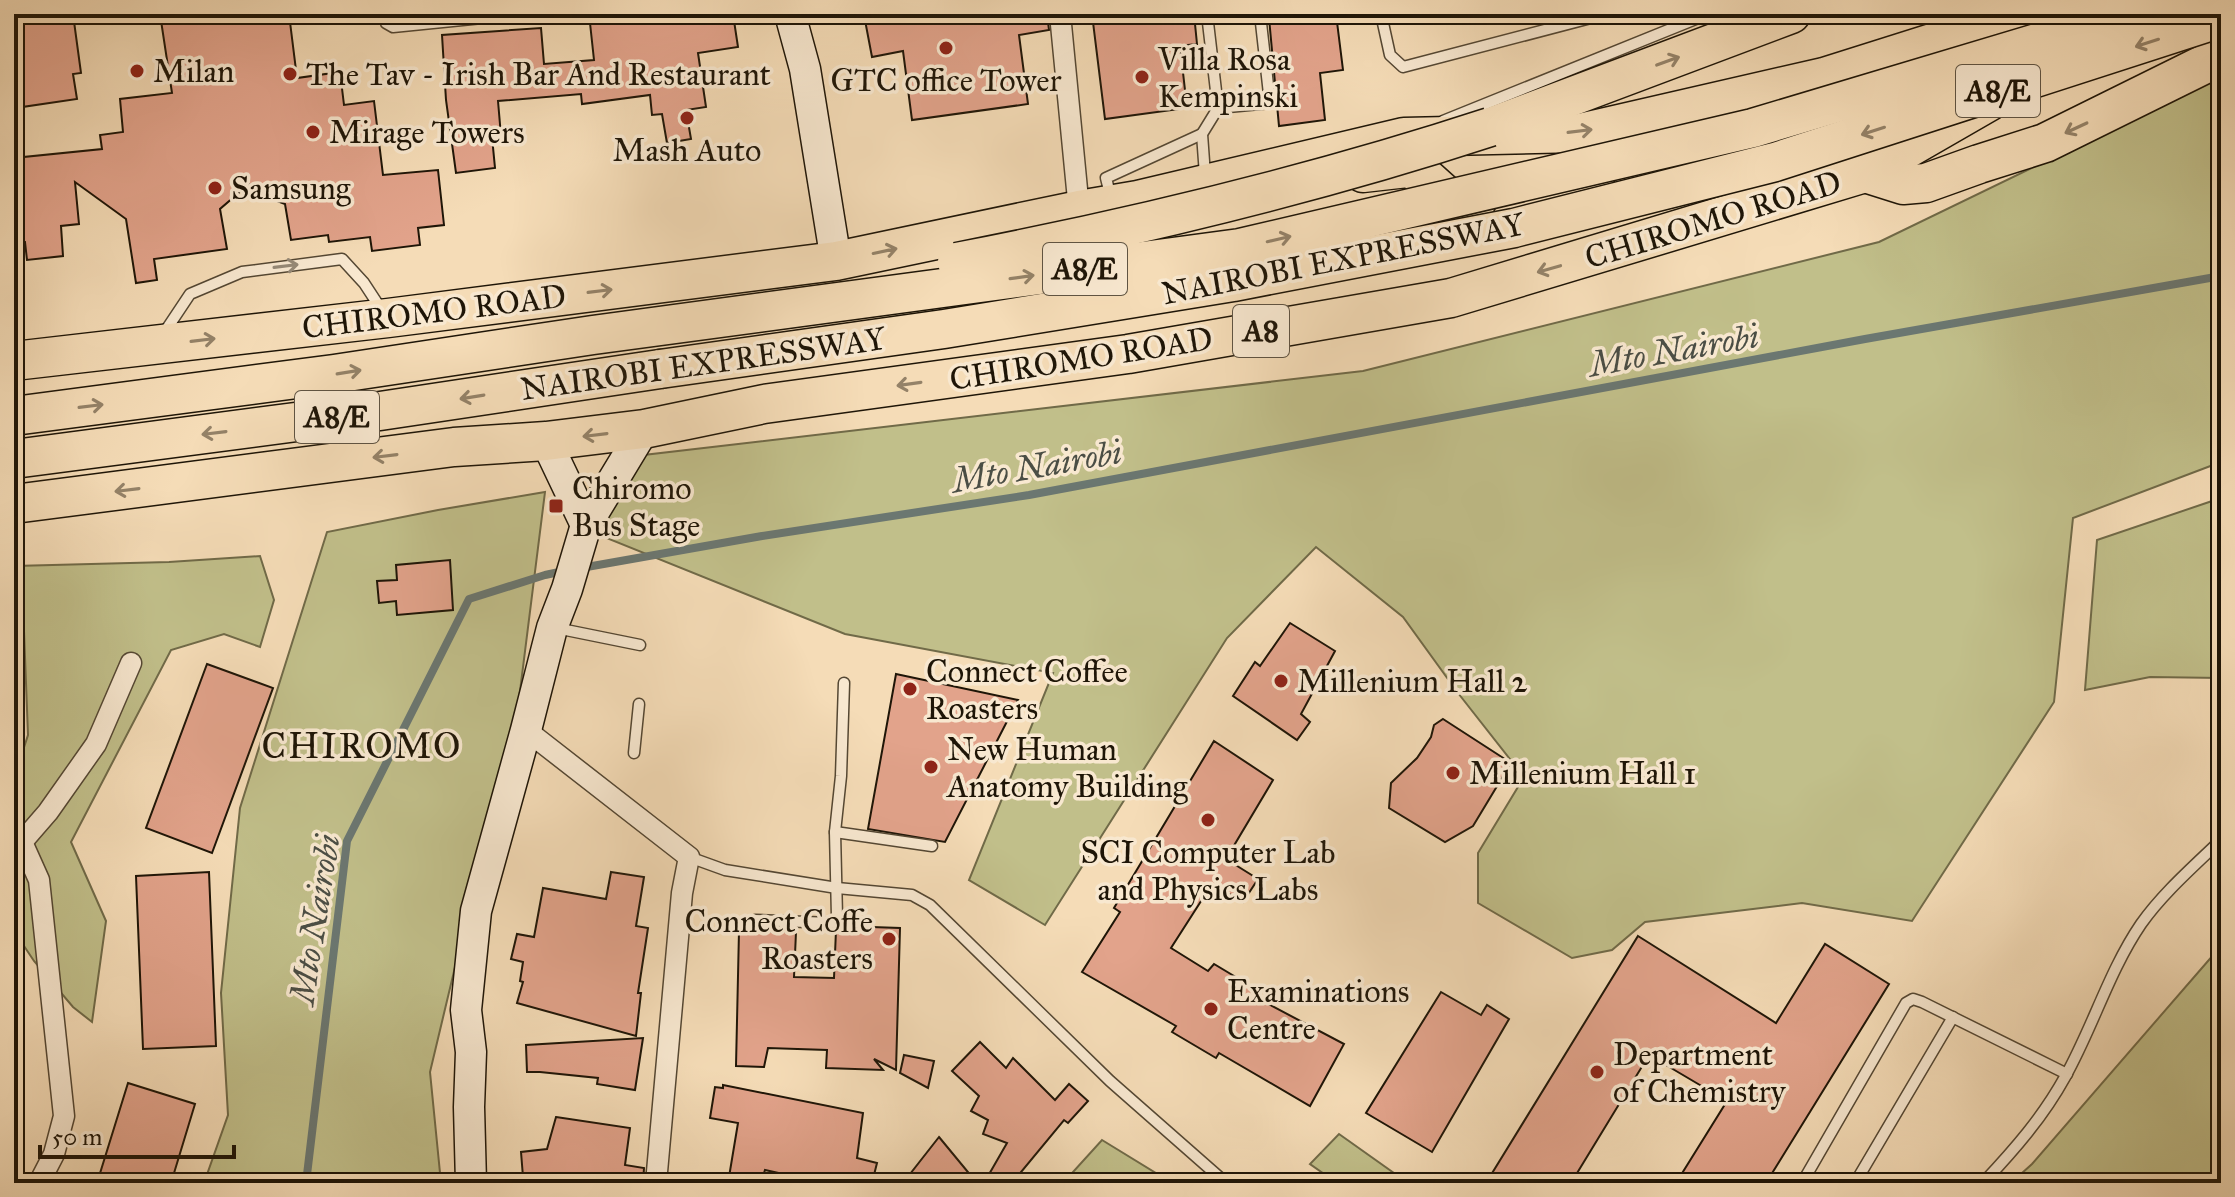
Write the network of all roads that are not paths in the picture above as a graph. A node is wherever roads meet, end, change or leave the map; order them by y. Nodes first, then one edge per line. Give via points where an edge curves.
1 (385, 14) edge
2 (522, 14) edge
3 (790, 14) edge
4 (1060, 14) edge
5 (1207, 14) edge
6 (1260, 14) edge
7 (1381, 14) edge
8 (1606, 14) edge
9 (1708, 14) edge
10 (1791, 14) edge
11 (2024, 14) edge
12 (2134, 14) edge
13 (2141, 14) edge
14 (2221, 18) edge
15 (2221, 56) edge
16 (1218, 108) junction
17 (1202, 134) junction
18 (1404, 137) junction
19 (1865, 173) junction
20 (1205, 184) junction
21 (1110, 204) junction
22 (1757, 207) junction
23 (836, 261) junction
24 (388, 318) junction
25 (593, 335) junction
26 (156, 345) junction
27 (14, 361) edge
28 (14, 416) edge
29 (644, 429) junction
30 (546, 441) junction
31 (14, 459) edge
32 (14, 504) edge
33 (584, 532) junction
34 (552, 628) junction
35 (640, 645) dead end
36 (131, 663) dead end
37 (844, 683) dead end
38 (639, 704) dead end
39 (526, 730) junction
40 (634, 753) dead end
41 (835, 832) junction
42 (18, 837) edge
43 (2221, 840) edge
44 (932, 846) dead end
45 (689, 857) junction
46 (837, 888) junction
47 (755, 920) dead end
48 (1953, 1017) junction
49 (2067, 1074) junction
50 (39, 1183) edge
51 (471, 1183) edge
52 (656, 1183) edge
53 (1226, 1183) edge
54 (1802, 1183) edge
55 (1855, 1183) edge
56 (1983, 1183) edge

1 - 2 lane via 393,27
3 - 23 street via 805,69
4 - 21 street
5 - 16 lane
6 - 16 lane via 1270,103
7 - 8 lane via 1390,55 1403,67
9 - 18 lane
25 -> 10 highway, bridge via 1102,233 1389,160
18 -> 11 highway, CHIROMO ROAD via 1580,133 1824,77
25 -> 12 highway, NAIROBI EXPRESSWAY / A8/E, bridge via 1240,248 1753,128
13 - 19 highway, CHIROMO ROAD / A8
14 -> 31 highway, NAIROBI EXPRESSWAY / A8/E, bridge via 1775,162 1514,228 1233,282 944,329
15 -> 19 highway via 2045,143 1926,183 1903,185
16 - 17 lane
17 - 20 lane
17 - 21 lane via 1106,178
18 - 20 highway, CHIROMO ROAD
19 - 22 highway, CHIROMO ROAD / A8
20 - 21 highway, CHIROMO ROAD
21 - 22 highway via 1227,195 1407,168 1461,204 1713,158 1749,171 1758,189
23 -> 21 highway, CHIROMO ROAD
22 -> 29 highway, CHIROMO ROAD / A8 via 1451,298 1128,354 764,404
24 -> 23 highway, CHIROMO ROAD
26 -> 24 highway, CHIROMO ROAD
26 -> 24 lane via 190,294 242,272 342,259
28 -> 25 highway, NAIROBI EXPRESSWAY / A8/E, bridge
26 - 27 highway, CHIROMO ROAD
29 -> 30 highway, CHIROMO ROAD / A8
29 - 33 street
30 -> 32 highway, CHIROMO ROAD / A8 via 454,447
30 - 33 street
33 - 34 street
34 - 35 lane
34 - 39 street
36 - 42 street via 96,744 48,812
37 - 41 lane
38 - 40 lane
39 - 45 street
39 - 51 street via 474,927 466,1010
41 - 44 lane
41 - 46 lane
42 - 50 street via 39,880 64,1116
43 - 49 lane via 2141,925 2120,958
45 - 46 lane via 725,870
45 - 52 street
46 - 47 lane via 837,917 831,923
46 - 53 lane via 912,895 930,905 1110,1081
48 - 49 lane
48 - 54 lane via 1913,999 1906,1003
48 - 55 lane
49 - 56 lane via 2025,1137

